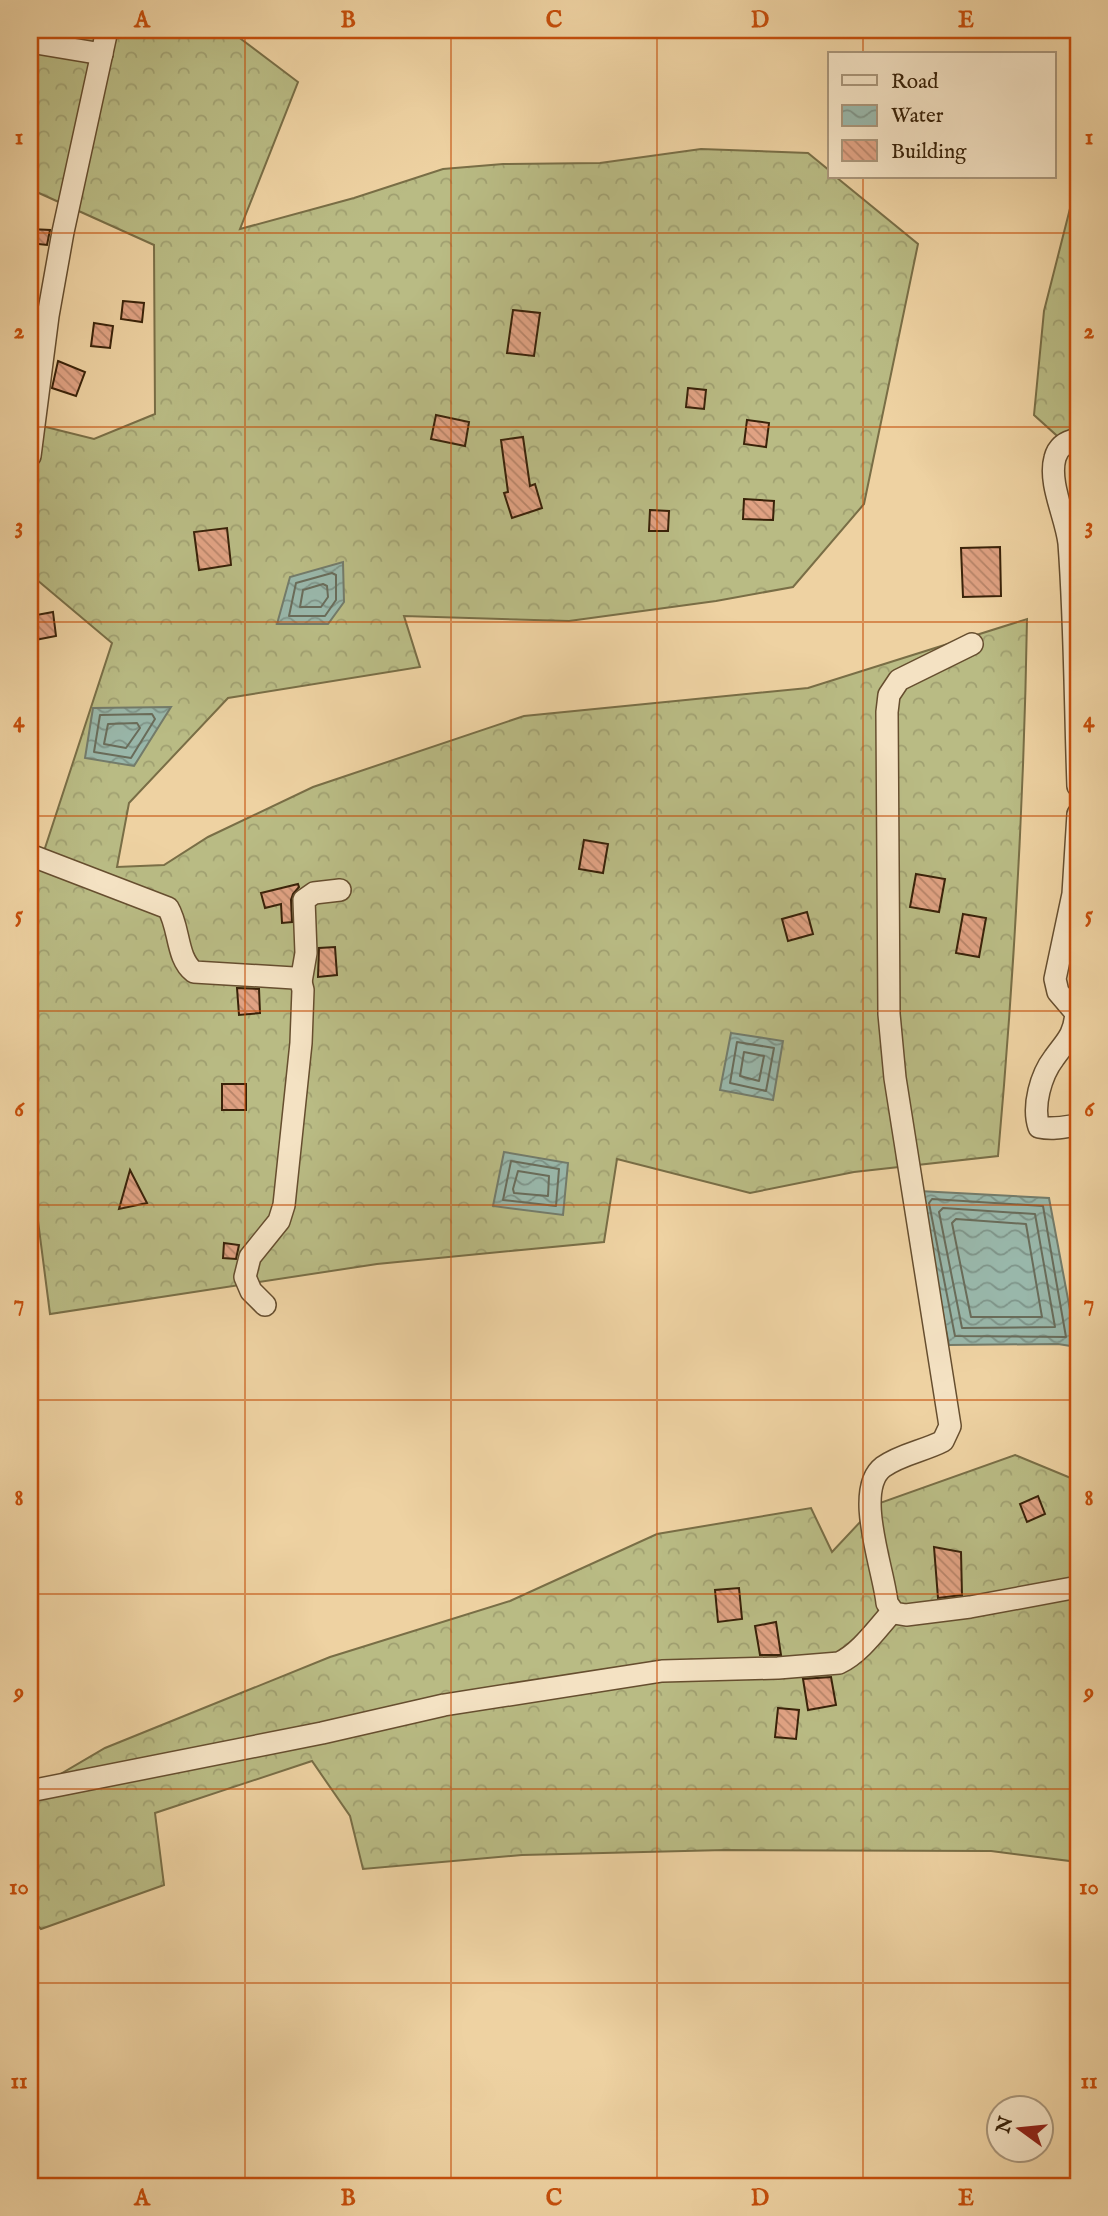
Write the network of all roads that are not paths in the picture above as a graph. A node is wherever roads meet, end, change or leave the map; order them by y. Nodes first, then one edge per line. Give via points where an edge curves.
1 (107, 30) edge
2 (30, 42) edge
3 (102, 54) junction
4 (1078, 439) edge
5 (30, 456) edge
6 (972, 644) dead end
7 (1078, 786) edge
8 (1078, 814) edge
9 (30, 855) edge
10 (340, 890) dead end
11 (301, 982) junction
12 (1078, 1125) edge
13 (265, 1305) dead end
14 (1078, 1587) edge
15 (891, 1612) junction
16 (30, 1791) edge

1 - 3 street
2 - 3 street
3 - 5 street via 48,316
4 - 7 street via 1060,447 1054,468 1068,540
6 - 15 street via 899,680 889,695 887,712 889,1014 895,1078 950,1416 943,1441 898,1458 872,1481 869,1507
8 - 12 street via 1073,894 1055,979 1058,992 1076,1013 1075,1024 1043,1080 1037,1121 1044,1128
9 - 11 street via 168,908 186,965 194,972
10 - 11 street via 314,893 304,900 306,953
11 - 13 street via 301,1043 284,1205 279,1221 250,1257 245,1277
14 - 15 street via 970,1607 906,1615
15 - 16 street via 839,1663 662,1671 457,1703

